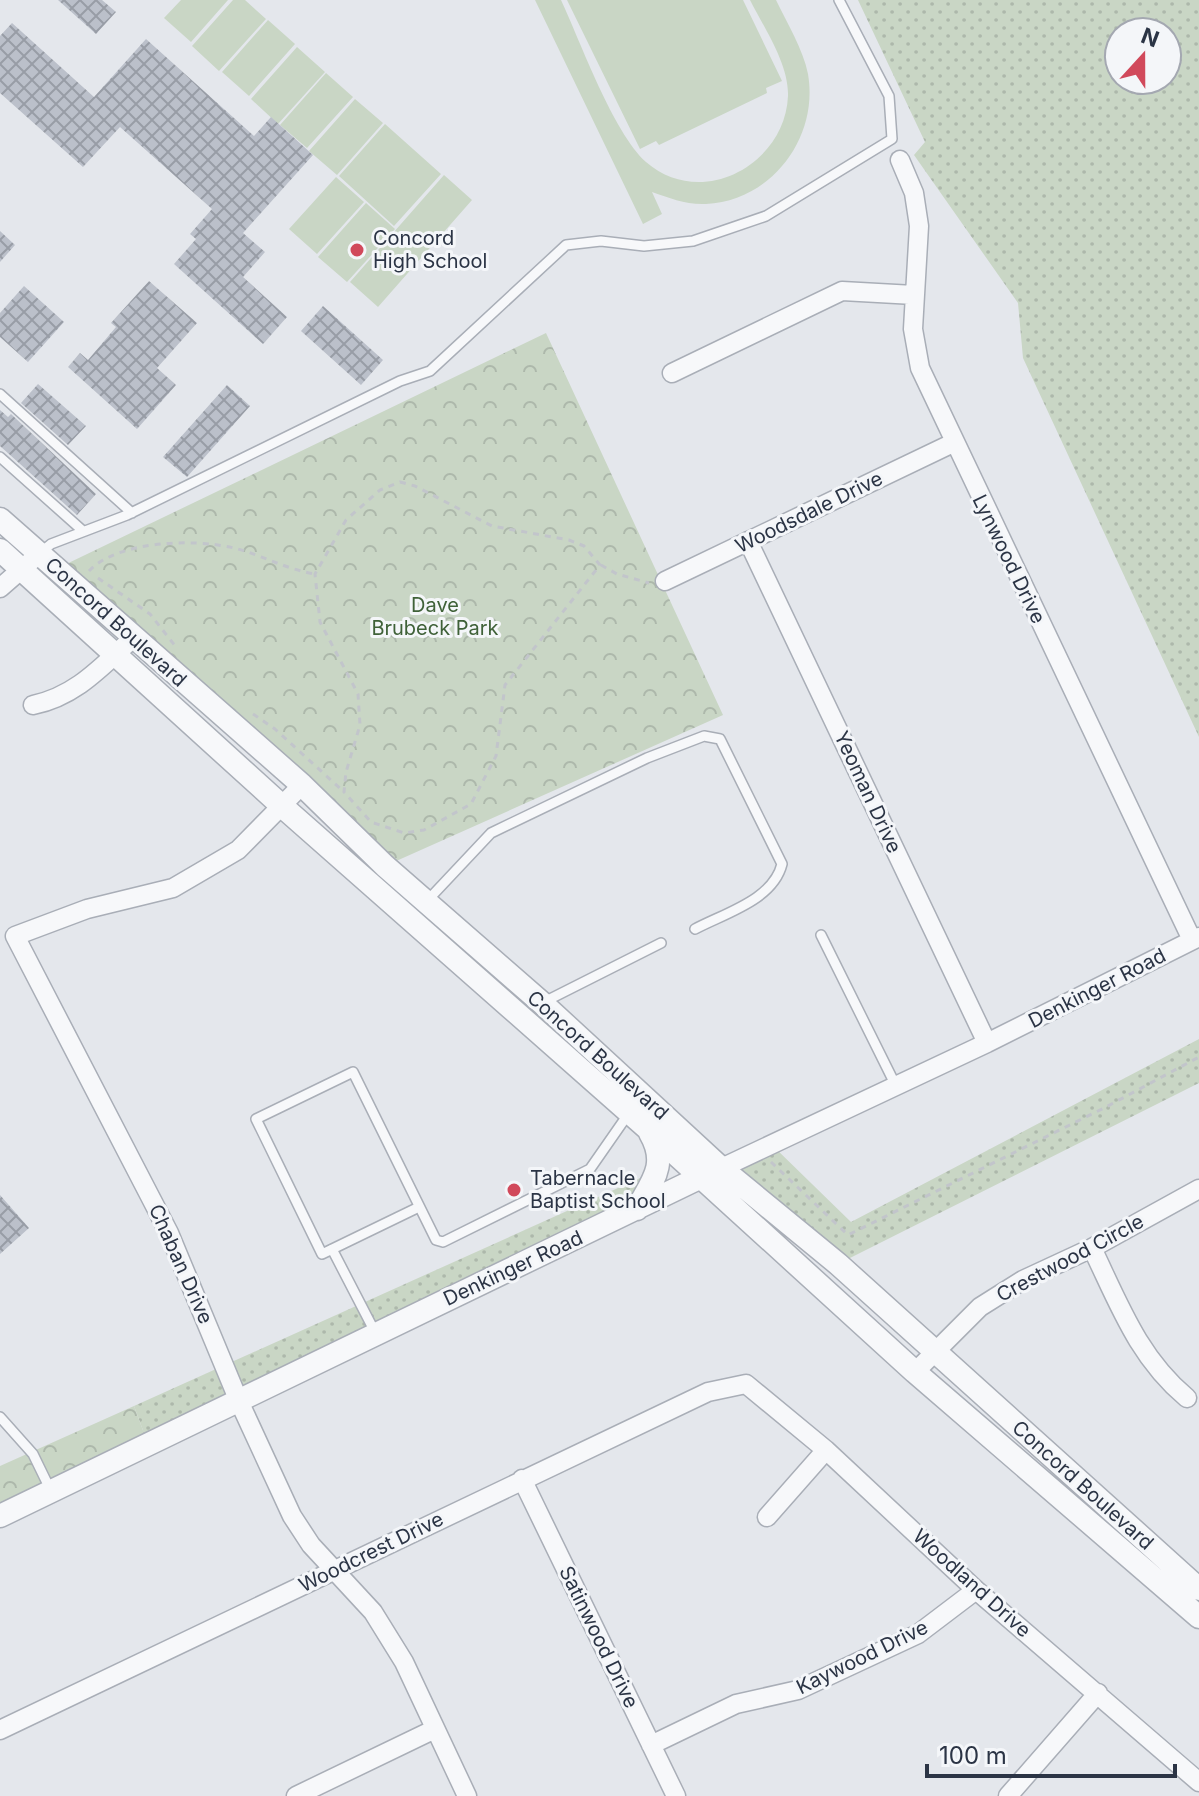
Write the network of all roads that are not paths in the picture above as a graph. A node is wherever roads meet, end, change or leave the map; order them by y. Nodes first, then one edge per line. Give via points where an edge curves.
1 (839, 0) edge
2 (900, 160) dead end
3 (914, 295) junction
4 (672, 373) dead end
5 (0, 394) edge
6 (953, 443) junction
7 (0, 457) edge
8 (132, 513) junction
9 (0, 519) edge
10 (83, 531) junction
11 (748, 541) junction
12 (0, 550) edge
13 (39, 554) junction
14 (22, 569) junction
15 (665, 581) road end
16 (0, 588) edge
17 (133, 638) junction
18 (116, 654) junction
19 (33, 705) dead end
20 (302, 785) junction
21 (283, 807) junction
22 (426, 902) junction
23 (695, 929) dead end
24 (821, 935) dead end
25 (1196, 938) edge
26 (661, 943) dead end
27 (542, 1003) junction
28 (987, 1043) junction
29 (896, 1086) junction
30 (629, 1113) junction
31 (647, 1128) junction
32 (711, 1172) junction
33 (1199, 1189) edge
34 (419, 1207) junction
35 (637, 1209) junction
36 (1092, 1248) junction
37 (332, 1249) junction
38 (376, 1334) junction
39 (936, 1351) junction
40 (915, 1372) junction
41 (746, 1384) joint
42 (1187, 1398) dead end
43 (238, 1399) junction
44 (0, 1417) edge
45 (826, 1450) junction
46 (522, 1479) junction
47 (51, 1491) junction
48 (0, 1516) edge
49 (767, 1517) dead end
50 (335, 1570) junction
51 (1199, 1589) edge
52 (976, 1590) junction
53 (1199, 1617) edge
54 (1098, 1693) junction
55 (435, 1729) junction
56 (0, 1730) edge
57 (651, 1745) junction
58 (1199, 1782) edge
59 (296, 1796) edge
60 (467, 1796) edge
61 (676, 1796) edge
62 (1008, 1796) edge

1 - 8 lane via 889,96 892,139 766,216 693,241 566,245 430,371
2 - 3 street, Lynwood Drive via 914,193 919,226
3 - 4 street via 842,291
3 - 6 street, Lynwood Drive via 920,368
5 - 8 lane
6 - 11 street, Woodsdale Drive
6 - 25 street, Lynwood Drive
7 - 10 lane
8 - 10 lane
9 - 13 street, Concord Boulevard
10 - 13 lane
11 - 15 street, Woodsdale Drive
11 - 28 street, Yeoman Drive
12 - 14 street, Concord Boulevard
13 - 14 street
13 - 17 street, Concord Boulevard
14 - 16 street
14 - 18 street, Concord Boulevard
17 - 18 street
17 - 20 street, Concord Boulevard
18 - 19 street via 58,700
18 - 21 street, Concord Boulevard
20 - 21 street
20 - 22 street, Concord Boulevard
21 - 30 street, Concord Boulevard
21 - 43 street, Chaban Drive via 238,850 173,888 87,909 15,936 169,1233
22 - 23 lane via 491,833 704,736 720,739 782,864 778,879 761,895
22 - 27 street, Concord Boulevard
24 - 29 lane
25 - 28 street, Denkinger Road
26 - 27 lane
27 - 32 street, Concord Boulevard
28 - 29 street, Denkinger Road
29 - 32 street, Denkinger Road
30 - 31 street, Concord Boulevard
30 - 34 lane via 590,1169 443,1242 436,1240
31 - 32 street, Concord Boulevard
31 - 35 street via 660,1150 658,1170
32 - 35 street, Denkinger Road
32 - 39 street, Concord Boulevard
32 - 40 street, Concord Boulevard
33 - 36 street, Crestwood Circle
34 - 37 lane
34 - 37 lane via 353,1072 256,1119 322,1254
35 - 38 street, Denkinger Road
36 - 39 street, Crestwood Circle via 980,1307
36 - 42 street via 1144,1355
37 - 38 lane
38 - 43 street, Denkinger Road
39 - 40 street, Crestwood Circle
39 - 51 street, Concord Boulevard
40 - 53 street, Concord Boulevard
41 - 45 street, Woodland Drive
41 - 46 street, Woodcrest Drive via 708,1392
43 - 47 street, Denkinger Road
43 - 50 street, Chaban Drive via 292,1516
44 - 47 lane via 33,1454
45 - 49 street
45 - 52 street, Woodland Drive
46 - 50 street, Woodcrest Drive
46 - 57 street, Satinwood Drive
47 - 48 street, Denkinger Road
50 - 55 street, Chaban Drive via 373,1612
50 - 56 street, Woodcrest Drive
52 - 54 street, Woodland Drive
52 - 57 street, Kaywood Drive via 918,1634 798,1690 736,1704
54 - 58 street, Woodland Drive
54 - 62 street
55 - 59 street
55 - 60 street, Chaban Drive
57 - 61 street, Satinwood Drive

